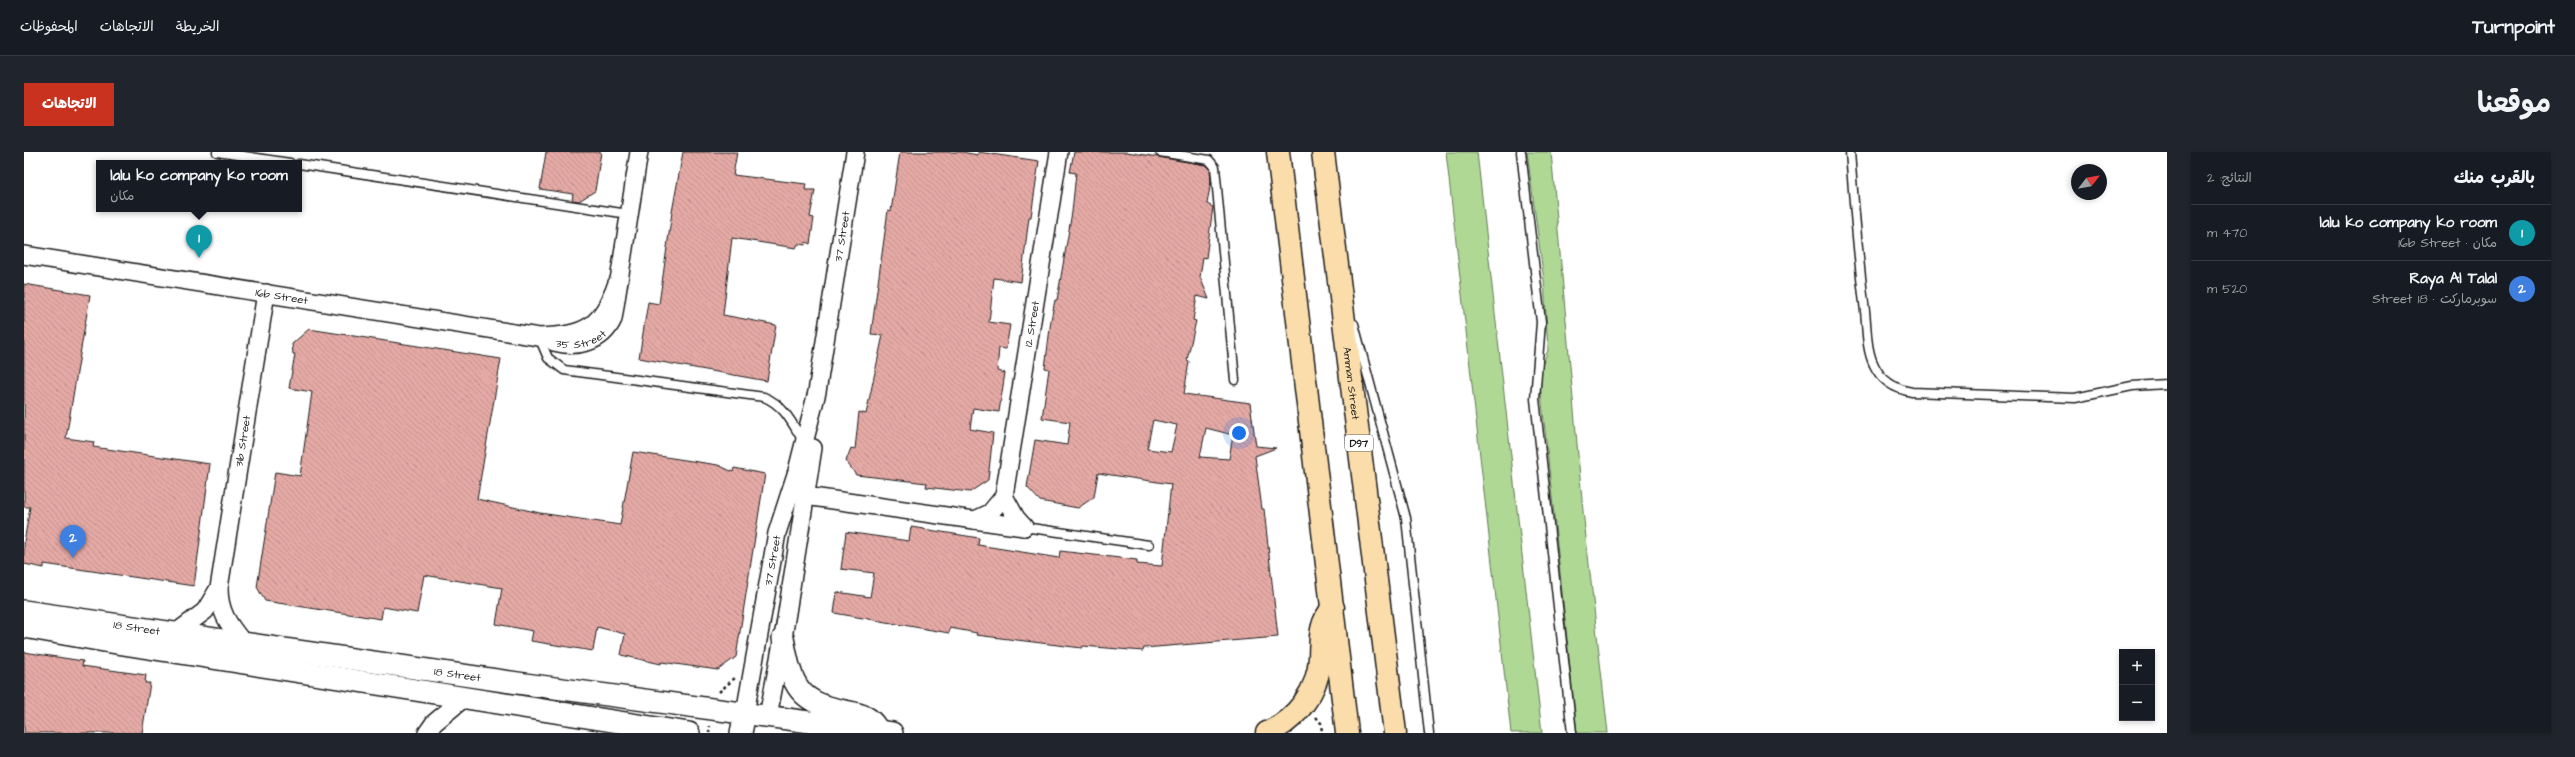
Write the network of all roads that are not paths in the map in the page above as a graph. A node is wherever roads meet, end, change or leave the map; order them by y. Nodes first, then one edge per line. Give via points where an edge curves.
1 (217, 152) edge
2 (639, 152) edge
3 (855, 152) edge
4 (1058, 152) edge
5 (1160, 152) edge
6 (1278, 152) edge
7 (1323, 152) edge
8 (1522, 152) edge
9 (1850, 152) edge
10 (270, 160) edge
11 (302, 164) edge
12 (628, 214) junction
13 (24, 255) edge
14 (1336, 263) junction
15 (266, 293) junction
16 (539, 337) junction
17 (1235, 380) dead end
18 (2167, 384) edge
19 (817, 392) junction
20 (803, 442) junction
21 (805, 496) junction
22 (1004, 496) junction
23 (975, 520) junction
24 (1024, 527) junction
25 (1149, 545) dead end
26 (219, 588) junction
27 (1333, 608) junction
28 (26, 625) edge
29 (177, 632) junction
30 (783, 638) junction
31 (242, 641) junction
32 (464, 698) junction
33 (745, 713) junction
34 (767, 725) edge
35 (885, 732) edge
36 (427, 733) edge
37 (689, 733) edge
38 (741, 733) edge
39 (1267, 733) edge
40 (1347, 733) edge
41 (1395, 733) edge
42 (1429, 733) edge
43 (1572, 733) edge

1 - 10 lane
2 - 12 street, 35 Street
3 - 19 street, 37 Street
4 - 22 street, 12 Street
5 - 17 lane via 1209,160 1215,167
6 - 27 main road
7 - 14 main road, Amman Street / D97
8 - 43 lane via 1541,322 1535,399
9 - 18 lane via 1859,263 1871,357 1878,372 1889,383 1912,392 2075,398 2132,386
11 - 12 lane
12 - 16 street, 35 Street via 618,283 609,306 593,324 573,333
13 - 15 street, 16b Street
14 - 41 main road, Amman Street / D97
14 - 42 lane via 1406,518
15 - 16 street, 16b Street
15 - 26 street, 31b Street
16 - 20 lane via 548,358 564,370 772,400 785,412
19 - 20 street, 37 Street
19 - 21 street, 37 Street via 816,427
20 - 33 street, 37 Street via 777,533
21 - 23 street
21 - 30 street, 37 Street
22 - 23 street via 990,513
22 - 24 street
23 - 24 street
24 - 25 lane
26 - 29 street, 31b Street via 205,611
26 - 31 street, 31b Street via 224,618
27 - 39 main road via 1321,628 1319,670 1311,693 1296,713
27 - 40 main road
28 - 29 street, 18 Street
28 - 32 street, 18 Street
29 - 31 street, 18 Street
30 - 34 street, 37 Street
30 - 35 street via 790,671 805,697 823,707 865,716
31 - 33 street, 18 Street via 524,684
32 - 36 street via 434,722
32 - 37 street, 18 Street
33 - 34 street, 18 Street
33 - 38 street, 37 Street
34 - 35 street, 18 Street

